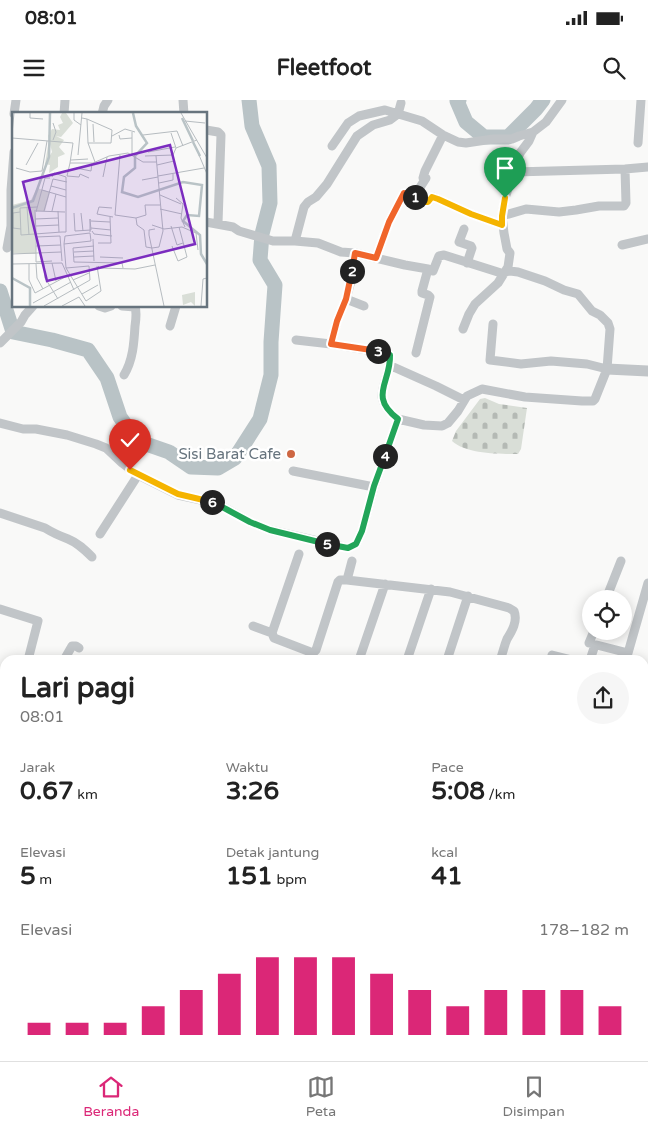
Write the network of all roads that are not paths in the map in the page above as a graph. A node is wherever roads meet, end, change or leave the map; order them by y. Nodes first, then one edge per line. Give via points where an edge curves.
1 (108, 100) edge
2 (562, 100) edge
3 (641, 100) edge
4 (401, 103) dead end
5 (102, 112) edge
6 (398, 114) junction
7 (208, 130) edge
8 (533, 132) junction
9 (443, 135) junction
10 (638, 144) dead end
11 (332, 146) dead end
12 (648, 167) edge
13 (625, 169) junction
14 (514, 172) junction
15 (12, 177) edge
16 (420, 199) junction
17 (502, 221) junction
18 (208, 222) edge
19 (218, 223) junction
20 (464, 228) dead end
21 (648, 239) edge
22 (295, 241) junction
23 (622, 244) dead end
24 (7, 248) dead end
25 (355, 253) junction
26 (376, 258) junction
27 (467, 263) junction
28 (428, 269) junction
29 (505, 272) junction
30 (346, 299) junction
31 (364, 306) dead end
32 (32, 308) edge
33 (136, 308) edge
34 (175, 308) edge
35 (493, 324) dead end
36 (170, 326) dead end
37 (463, 329) dead end
38 (2, 340) edge
39 (296, 340) dead end
40 (331, 344) junction
41 (416, 354) dead end
42 (389, 365) junction
43 (607, 369) junction
44 (648, 372) edge
45 (124, 375) dead end
46 (464, 400) junction
47 (398, 419) junction
48 (0, 423) edge
49 (293, 471) dead end
50 (138, 474) junction
51 (374, 486) junction
52 (0, 513) edge
53 (100, 534) dead end
54 (299, 554) dead end
55 (92, 557) dead end
56 (352, 561) dead end
57 (621, 561) dead end
58 (348, 580) junction
59 (648, 583) edge
60 (385, 584) junction
61 (431, 589) junction
62 (610, 590) edge
63 (468, 596) junction
64 (0, 609) edge
65 (253, 626) dead end
66 (273, 636) junction
67 (590, 640) edge
68 (595, 645) junction
69 (79, 648) dead end
70 (29, 655) edge
71 (67, 655) edge
72 (309, 655) edge
73 (314, 655) edge
74 (361, 655) edge
75 (409, 655) edge
76 (449, 655) edge
77 (502, 655) edge
78 (592, 655) edge
79 (622, 655) edge
80 (628, 655) edge

1 - 5 street
2 - 8 street via 546,122
3 - 10 street
4 - 6 street
6 - 9 street via 422,121
6 - 11 street via 385,110 359,116 348,123
6 - 22 street via 357,136 327,184 304,207
7 - 19 street via 221,135
8 - 9 street via 512,139 466,143
8 - 14 street via 520,153
9 - 16 street via 425,171 423,178 426,178 419,190
12 - 13 street
13 - 14 street
13 - 17 street via 624,206 559,212 526,210
14 - 17 street via 505,198
15 - 24 street
16 - 17 street via 428,202 432,197 471,214
16 - 26 street via 404,193
17 - 29 street via 510,253
18 - 19 street
19 - 22 street via 272,241
20 - 27 street via 460,242 472,248
21 - 23 street
22 - 25 street via 318,243 341,252
25 - 26 street
25 - 30 street
26 - 28 street
27 - 28 street via 442,255 433,271
27 - 29 street
28 - 41 street via 422,293 430,297
29 - 37 street via 475,304
29 - 43 street via 518,272 578,294 608,323
30 - 31 street
30 - 40 street
32 - 38 street
33 - 45 street via 134,345
34 - 36 street
35 - 43 street via 490,360 521,364 551,361
39 - 40 street
40 - 42 street via 386,353 390,355
42 - 46 street
42 - 47 street via 382,397 391,414
43 - 44 street
43 - 46 street via 592,401 525,397 482,389
46 - 47 street via 458,411 442,426
47 - 51 street
48 - 50 street via 96,444 106,448
49 - 51 street
50 - 51 street via 178,494 215,503 270,530 348,548 356,544 362,531
50 - 53 street
52 - 55 street via 69,540
54 - 66 street
56 - 58 street
57 - 62 street
58 - 60 street
58 - 73 street via 338,582
59 - 80 street
60 - 61 street
60 - 74 street
61 - 63 street
61 - 75 street
63 - 76 street
63 - 77 street via 514,611 516,617
64 - 70 street via 38,621
65 - 66 street
66 - 72 street
67 - 68 street via 589,643
68 - 78 street
68 - 79 street
69 - 71 street via 72,646

